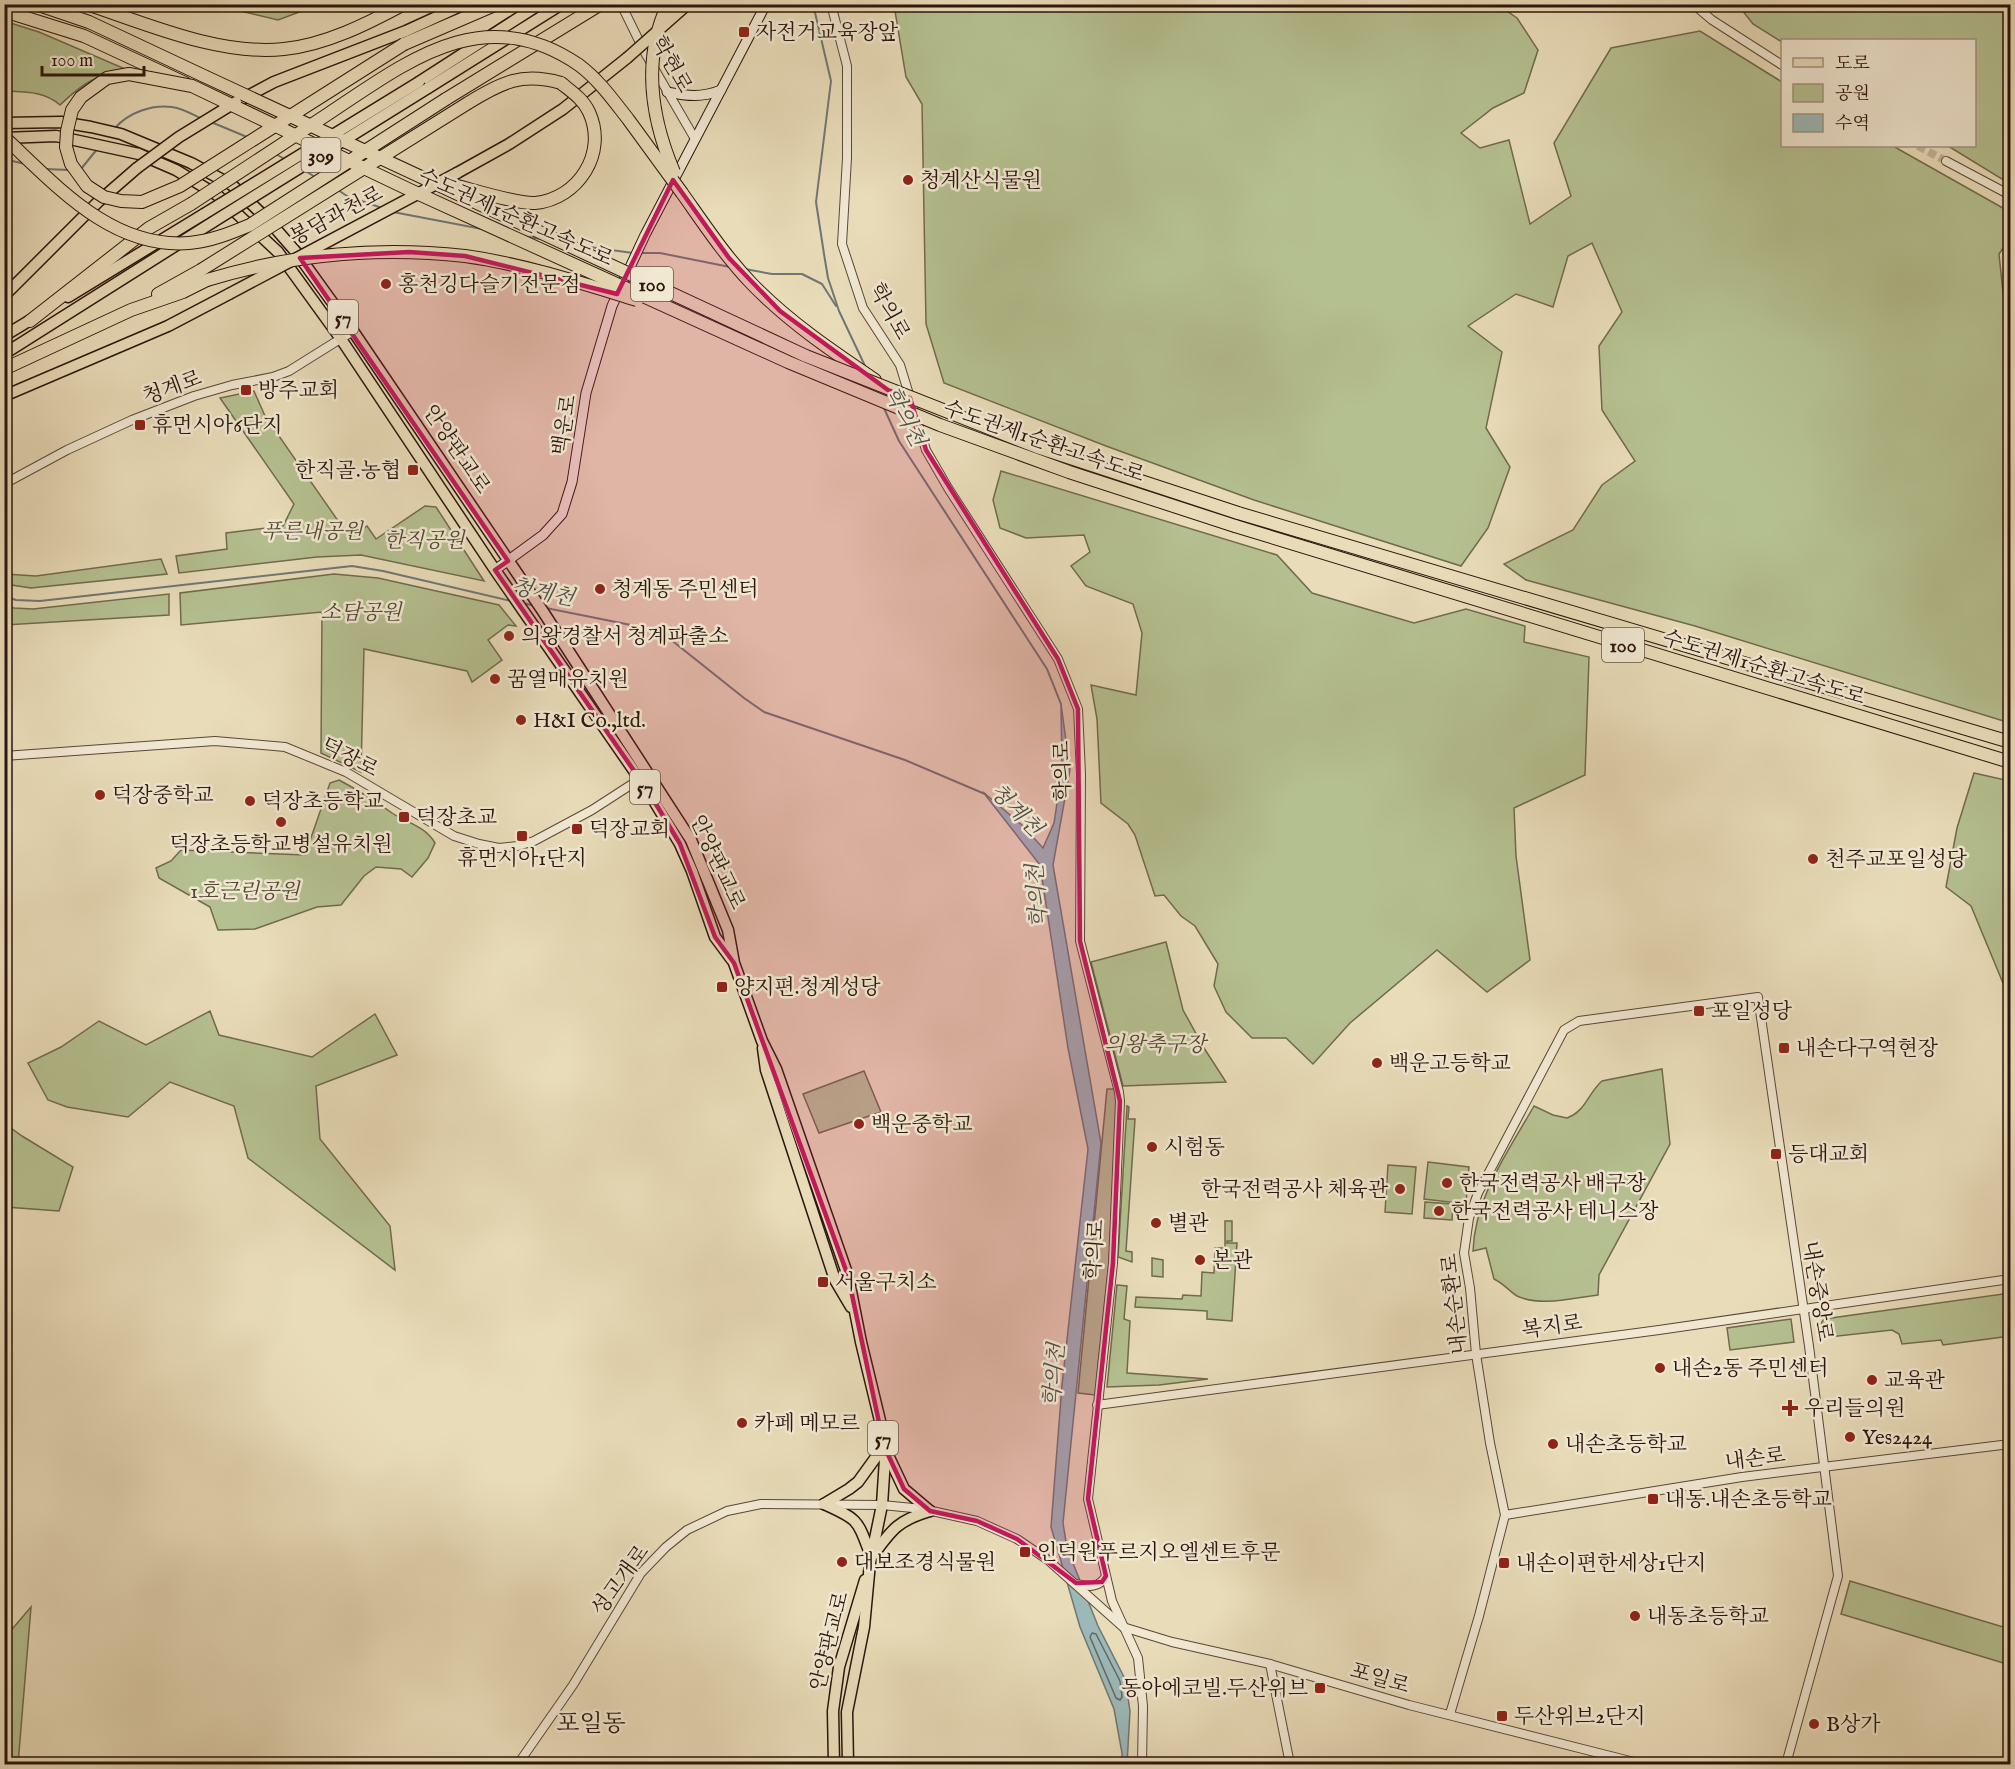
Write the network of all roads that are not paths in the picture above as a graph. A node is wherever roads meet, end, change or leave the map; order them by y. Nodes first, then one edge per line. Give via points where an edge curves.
1 (36, 4) edge
2 (87, 4) edge
3 (404, 4) edge
4 (465, 4) edge
5 (497, 4) edge
6 (540, 4) edge
7 (562, 4) edge
8 (621, 4) edge
9 (668, 4) edge
10 (688, 4) edge
11 (765, 4) edge
12 (831, 4) edge
13 (1693, 4) edge
14 (598, 6) edge
15 (4, 11) edge
16 (1781, 64) edge
17 (424, 85) junction
18 (192, 86) junction
19 (721, 90) junction
20 (667, 92) junction
21 (4, 123) edge
22 (4, 138) edge
23 (695, 139) junction
24 (1946, 161) tunnel mouth
25 (416, 175) junction
26 (682, 193) junction
27 (2010, 195) edge
28 (204, 275) junction
29 (4, 296) edge
30 (682, 314) junction
31 (30, 321) junction
32 (353, 331) junction
33 (4, 336) edge
34 (341, 339) junction
35 (4, 354) edge
36 (4, 369) edge
37 (888, 390) junction
38 (4, 396) edge
39 (4, 484) edge
40 (508, 561) junction
41 (495, 570) junction
42 (2010, 742) edge
43 (4, 756) edge
44 (2010, 762) edge
45 (644, 776) junction
46 (1758, 997) joint
47 (2010, 1279) edge
48 (1803, 1309) junction
49 (1476, 1354) junction
50 (1097, 1405) junction
51 (2010, 1444) edge
52 (884, 1446) junction
53 (1824, 1468) junction
54 (824, 1504) junction
55 (882, 1505) junction
56 (930, 1511) junction
57 (1505, 1515) junction
58 (871, 1560) junction
59 (1104, 1579) junction
60 (1076, 1583) junction
61 (1123, 1627) junction
62 (1270, 1664) junction
63 (1450, 1714) junction
64 (519, 1764) edge
65 (834, 1764) edge
66 (848, 1764) edge
67 (1142, 1764) edge
68 (1290, 1764) edge
69 (1642, 1764) edge
70 (1786, 1764) edge

1 - 25 highway, 수도권제1순환고속도로 / 100, bridge via 89,22
2 - 3 highway via 201,41 267,51 304,46
4 - 29 main road, bridge via 274,82 179,137 99,201
5 - 18 highway, bridge via 404,44 161,195 142,202 121,201 104,197 87,186 76,173 66,147 72,110 81,97 107,78 129,74
6 - 17 main road, 309
7 - 17 main road, 309
8 - 20 street, 학현로
9 - 26 highway, bridge via 654,45 652,98 658,128
10 - 38 main road, 봉담과천로, bridge via 563,109 509,144 168,326
11 - 19 main road
12 - 50 street, 학의로 via 847,66 842,244 863,308 900,365 926,450 1058,659 1078,709 1080,941 1120,1101 1113,1263
13 - 16 street
14 - 22 highway, bridge via 250,225 223,236 188,243 159,241 108,225 71,199
15 - 18 highway, 수도권제1순환고속도로 / 100, bridge via 84,36
17 - 31 main road, 309, bridge
17 - 35 main road, 309, bridge
18 - 30 highway, 수도권제1순환고속도로 / 100, bridge
19 - 20 main road via 688,97
19 - 23 main road
20 - 23 street, 학현로
21 - 32 main road, 안양판교로 / 57 via 61,122 121,134 191,163 232,186 296,252
22 - 34 main road, 안양판교로 / 57 via 56,136 139,154 177,170 217,195 278,252
23 - 40 main road, 백운로 via 612,306 586,393 572,482 562,514 543,536
24 - 27 street
25 - 28 highway, bridge via 533,203 550,200 564,195 580,181 589,165 595,149 590,113 580,98 561,83 543,78 505,82
25 - 37 highway, 수도권제1순환고속도로 / 100, bridge via 806,356
26 - 31 highway, bridge via 597,80 578,65 531,40 503,36 453,41 411,59 149,228
26 - 37 highway, bridge via 729,258 780,310
28 - 30 highway, bridge via 305,257 355,253 465,256 556,276
28 - 36 highway
30 - 44 highway, 수도권제1순환고속도로 / 100, bridge via 940,425 1069,472
31 - 33 main road, 309
32 - 34 street, 청계로
32 - 40 main road, 안양판교로 / 57
34 - 39 street, 청계로 via 289,371 194,396 132,420
34 - 41 main road, 안양판교로 / 57
37 - 42 highway, 수도권제1순환고속도로 / 100, bridge via 1037,447 1238,513
40 - 41 main road, 백운로
40 - 45 main road, 안양판교로 / 57 via 554,628
41 - 45 main road, 안양판교로 / 57
43 - 45 street, 덕장로 via 215,741 285,747 346,772 454,836 498,848 534,841
45 - 52 main road, 안양판교로 / 57 via 691,840 728,930 734,963 776,1069 848,1275
46 - 48 street, 내손중앙로
46 - 49 street, 내손순환로 via 1580,1021 1564,1030 1478,1193 1469,1218 1464,1253
47 - 48 street, 복지로
48 - 49 street, 복지로
48 - 53 street, 내손중앙로
49 - 50 street, 복지로
49 - 57 street, 내손순환로
50 - 59 street, 학의로 via 1088,1499
51 - 53 street, 내손로
52 - 54 main road via 858,1482
52 - 55 main road, 안양판교로 / 57
52 - 56 main road via 904,1489
53 - 57 street, 내손로
53 - 70 street, 내손중앙로 via 1838,1576
54 - 55 street, 성고개로
54 - 58 main road via 857,1522
54 - 64 street, 성고개로 via 760,1504 727,1511 687,1530 666,1547 641,1573
55 - 56 street
55 - 58 main road, 안양판교로 / 57
56 - 58 main road via 903,1521
56 - 60 street, 포일로 via 977,1521 1017,1539
57 - 63 street, 내손순환로
58 - 65 main road, 안양판교로 / 57 via 839,1666 833,1711
58 - 66 main road, 안양판교로 / 57 via 864,1627 847,1712
59 - 60 street via 1088,1586
59 - 61 street, 학의로
60 - 61 street, 포일로
61 - 62 street, 포일로
61 - 67 street, 학의로 via 1138,1658 1143,1706
62 - 63 street, 포일로
62 - 68 street
63 - 69 street, 포일로

